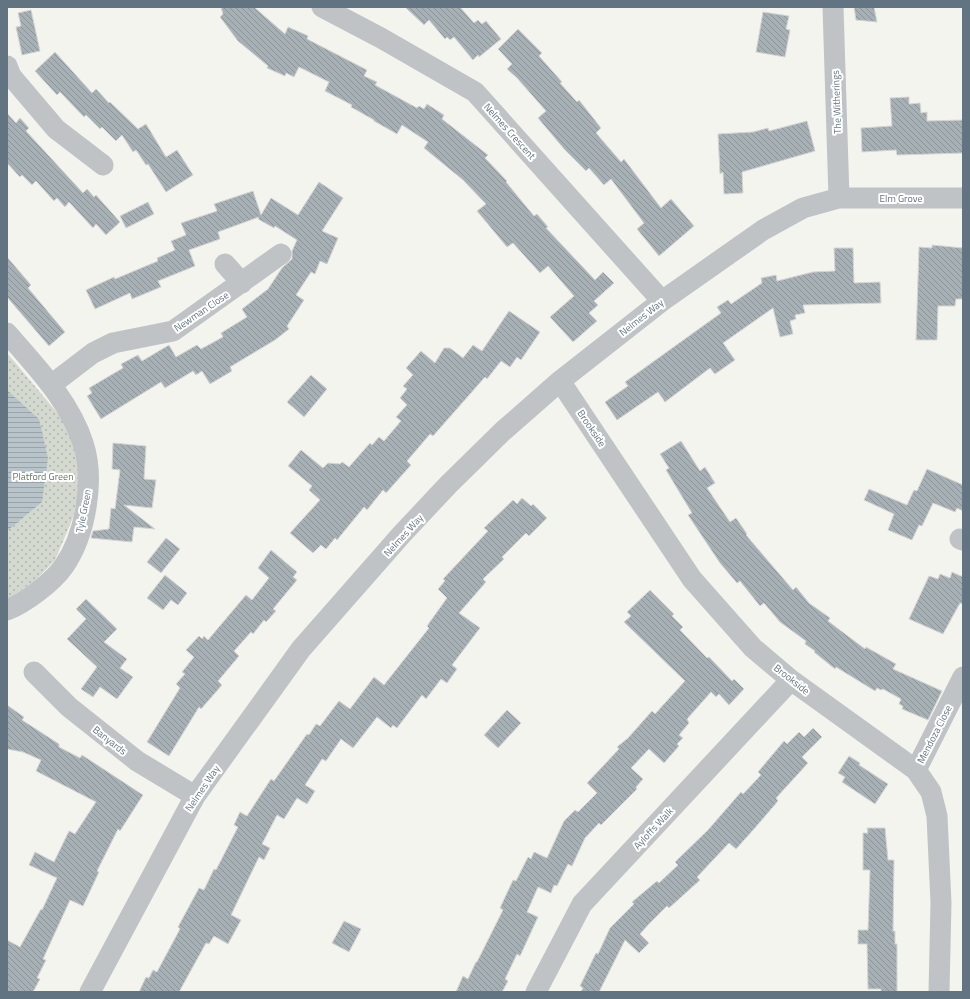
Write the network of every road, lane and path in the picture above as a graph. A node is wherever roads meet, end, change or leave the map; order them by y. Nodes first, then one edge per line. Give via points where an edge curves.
1 (322, 7) edge
2 (833, 7) edge
3 (7, 66) edge
4 (103, 165) dead end
5 (839, 198) junction
6 (963, 198) edge
7 (281, 254) dead end
8 (225, 264) dead end
9 (242, 283) junction
10 (662, 300) junction
11 (7, 334) edge
12 (560, 381) junction
13 (52, 385) junction
14 (7, 610) edge
15 (34, 672) dead end
16 (963, 677) edge
17 (792, 680) junction
18 (916, 770) junction
19 (195, 796) junction
20 (90, 992) edge
21 (536, 992) edge
22 (939, 992) edge

1 - 10 street, Nelmes Crescent via 475,92
2 - 5 street, The Witherings
3 - 4 street via 11,76 56,129
5 - 6 street, Elm Grove
5 - 10 street, Nelmes Way via 803,208 763,230
7 - 9 street, Newman Close
8 - 9 street
9 - 13 street, Newman Close via 173,331 113,343 94,353
10 - 12 street, Nelmes Way
11 - 13 street, Tyle Green
12 - 17 street, Brookside via 692,579 753,648
12 - 19 street, Nelmes Way via 503,430 448,485 306,643
13 - 14 street, Tyle Green via 72,418 83,443 88,473 87,499 79,531 64,566 42,588
15 - 19 street, Banyards via 69,707 137,760
16 - 18 street, Mendoza Close
17 - 18 street, Brookside
17 - 21 street, Ayloffs Walk via 582,904
18 - 22 street, Brookside via 931,792 937,816 941,903
19 - 20 street, Nelmes Way

